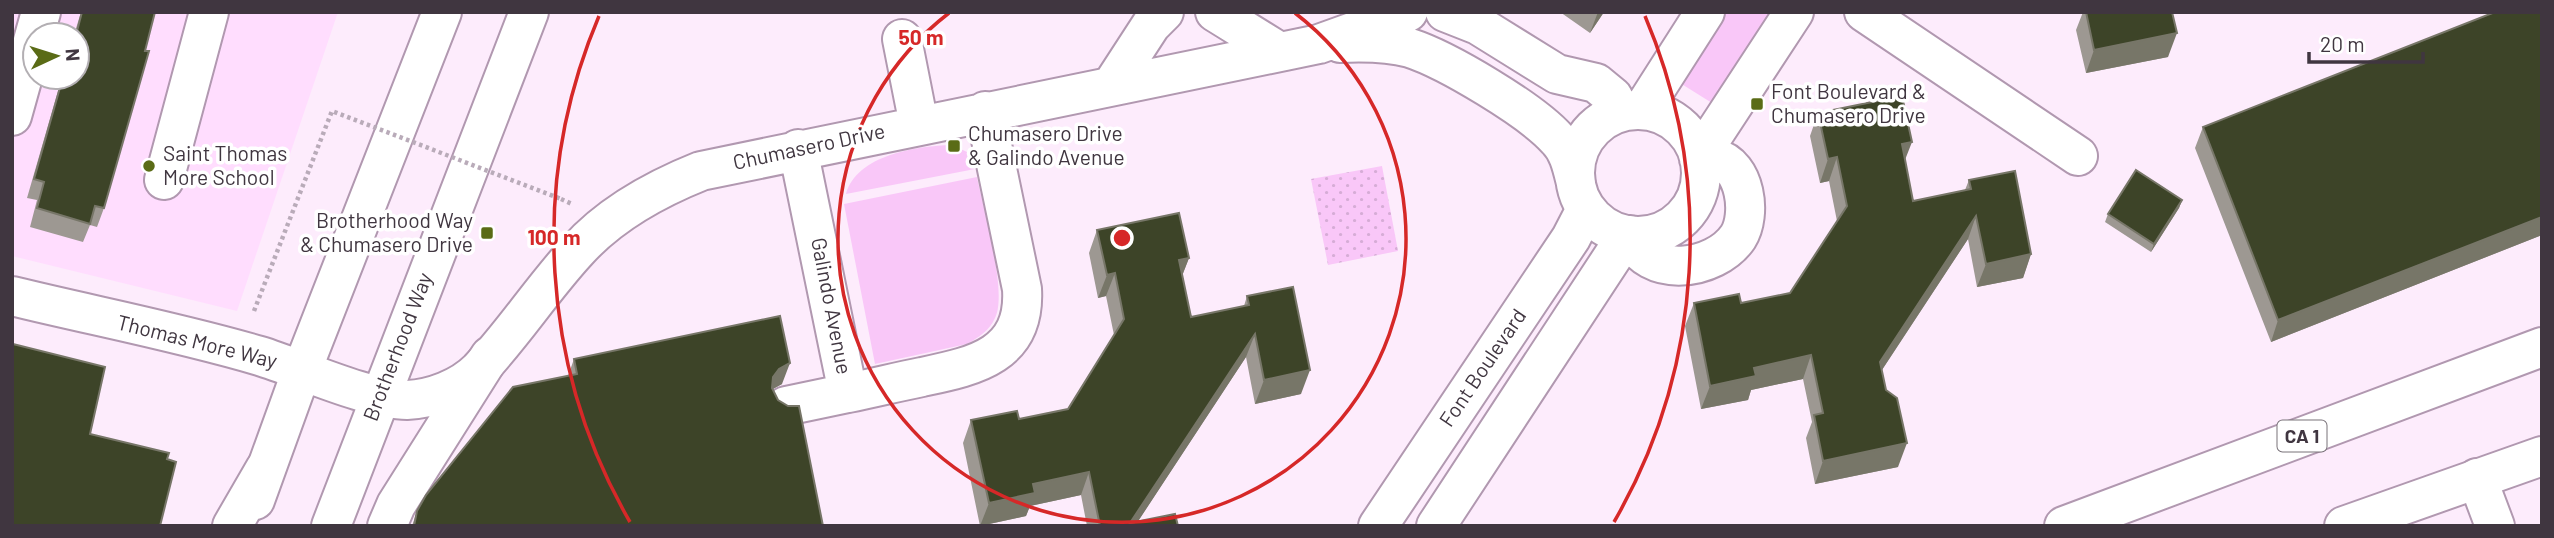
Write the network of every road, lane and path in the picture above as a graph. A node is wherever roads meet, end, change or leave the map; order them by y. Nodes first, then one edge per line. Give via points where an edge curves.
1 (41, 12) edge
2 (209, 12) edge
3 (442, 12) edge
4 (529, 12) edge
5 (1164, 12) edge
6 (1215, 12) edge
7 (1408, 12) edge
8 (1445, 12) edge
9 (1705, 12) edge
10 (1794, 12) edge
11 (1864, 12) edge
12 (902, 38) dead end
13 (1319, 44) junction
14 (1278, 51) junction
15 (1112, 85) junction
16 (985, 111) junction
17 (1631, 111) junction
18 (12, 116) edge
19 (919, 125) junction
20 (798, 149) junction
21 (2078, 156) dead end
22 (1699, 158) junction
23 (164, 180) dead end
24 (1581, 197) junction
25 (561, 199) dead end
26 (1629, 235) junction
27 (12, 296) edge
28 (254, 311) dead end
29 (2542, 346) edge
30 (490, 356) junction
31 (302, 370) junction
32 (848, 393) junction
33 (379, 396) junction
34 (786, 406) edge
35 (2536, 461) edge
36 (265, 469) junction
37 (2477, 478) junction
38 (232, 526) edge
39 (247, 526) edge
40 (331, 526) edge
41 (387, 526) edge
42 (1378, 526) edge
43 (1436, 526) edge
44 (2064, 526) edge
45 (2344, 526) edge
46 (2494, 526) edge

1 - 18 main road
2 - 23 main road
3 - 31 main road
4 - 33 main road, Brotherhood Way
5 - 15 main road
6 - 14 main road
7 - 13 main road, Chumasero Drive
8 - 17 main road via 1478,25 1557,74 1596,83
9 - 17 main road
10 - 22 main road
11 - 21 main road
12 - 19 main road
13 - 14 main road, Chumasero Drive
13 - 24 main road, Chumasero Drive via 1408,48 1456,68 1559,140
14 - 15 main road, Chumasero Drive
15 - 16 main road, Chumasero Drive
16 - 19 main road, Chumasero Drive
16 - 32 main road, Galindo Avenue via 1022,289 1016,328 1003,347 979,364
17 - 22 main road via 1662,114 1678,124
17 - 24 main road via 1603,120 1580,149
19 - 20 main road, Chumasero Drive
20 - 30 main road, Chumasero Drive via 701,171 632,207 576,251
20 - 32 main road, Galindo Avenue
22 - 26 main road via 1696,198 1685,215 1668,229
22 - 26 main road via 1717,158 1733,169 1742,186 1745,209 1739,236 1704,261 1672,266 1648,261
24 - 26 main road via 1599,222
24 - 42 main road, Font Boulevard via 1571,238
25 - 28 path, bridge via 332,111
26 - 43 main road
27 - 31 main road, Thomas More Way
29 - 44 main road, CA 1
30 - 33 main road, Chumasero Drive via 471,376 440,393 407,400
30 - 41 main road
31 - 33 main road, Thomas More Way
31 - 36 main road
32 - 34 main road
33 - 40 main road, Brotherhood Way
35 - 37 main road
36 - 38 main road
36 - 39 main road
37 - 45 main road
37 - 46 main road

